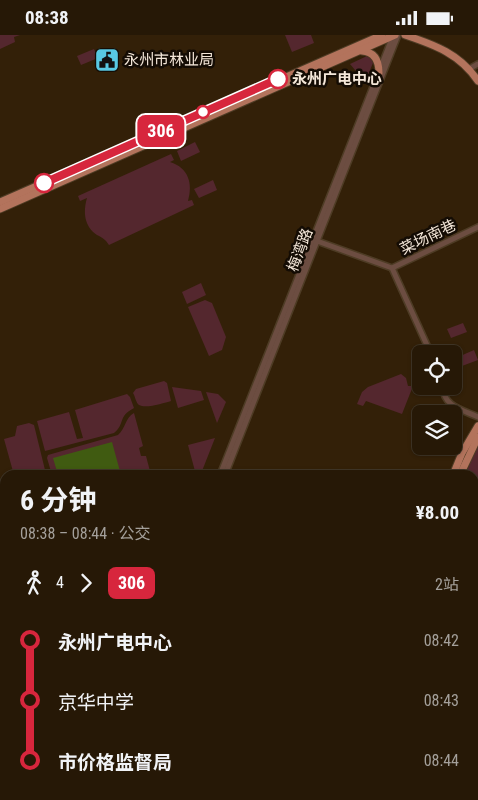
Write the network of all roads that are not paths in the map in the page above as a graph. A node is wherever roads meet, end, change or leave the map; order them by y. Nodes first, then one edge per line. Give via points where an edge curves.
1 (382, 35) edge
2 (395, 35) edge
3 (405, 35) edge
4 (359, 51) junction
5 (340, 56) junction
6 (478, 64) edge
7 (469, 69) junction
8 (379, 73) junction
9 (478, 81) edge
10 (0, 202) edge
11 (0, 209) edge
12 (478, 227) edge
13 (317, 241) junction
14 (392, 268) junction
15 (426, 345) edge
16 (444, 395) edge
17 (478, 417) edge
18 (478, 426) edge
19 (478, 437) edge
20 (222, 470) edge
21 (227, 470) edge
22 (455, 470) edge
23 (462, 470) edge

1 - 5 main road
2 - 4 main road
2 - 8 street, 梅湾路
2 - 13 street, 梅湾路
3 - 7 main road via 448,53
4 - 5 main road
4 - 8 main road via 367,51 375,57
5 - 10 main road
5 - 11 main road
6 - 7 street
7 - 9 main road
8 - 20 street, 梅湾路
12 - 14 street, 菜场南巷
13 - 14 street
13 - 21 street, 梅湾路
14 - 15 street, 菜场南巷
16 - 17 street via 448,403
18 - 22 main road
19 - 23 main road

